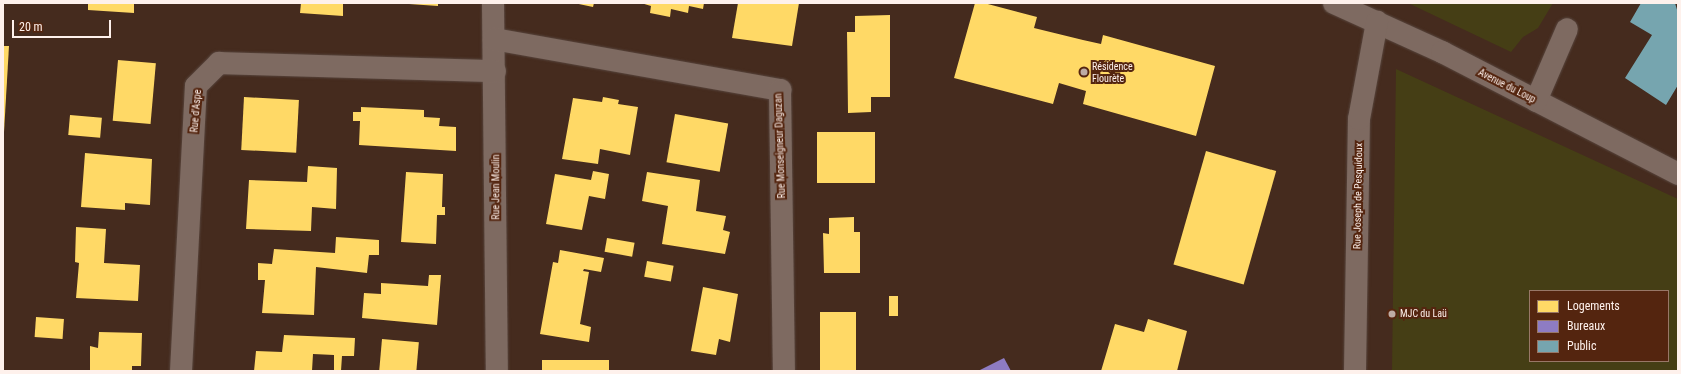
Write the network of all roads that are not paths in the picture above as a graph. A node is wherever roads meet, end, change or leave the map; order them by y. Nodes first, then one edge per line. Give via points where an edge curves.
1 (493, 3) edge
2 (1343, 5) edge
3 (1377, 22) junction
4 (1567, 29) dead end
5 (494, 39) junction
6 (495, 72) junction
7 (1536, 101) junction
8 (1678, 174) edge
9 (181, 371) edge
10 (497, 371) edge
11 (784, 371) edge
12 (1355, 371) edge

1 - 5 street, Rue Jean Moulin
2 - 3 street, Avenue du Loup
3 - 7 street, Avenue du Loup via 1442,52
3 - 12 street, Rue Joseph de Pesquidoux via 1359,119
4 - 7 street
5 - 6 street, Rue Jean Moulin
5 - 11 street, Rue Monseigneur Daguzan via 780,90
6 - 9 street, Rue d'Aspe via 219,63 196,86
6 - 10 street, Rue Jean Moulin
7 - 8 street, Avenue du Loup

